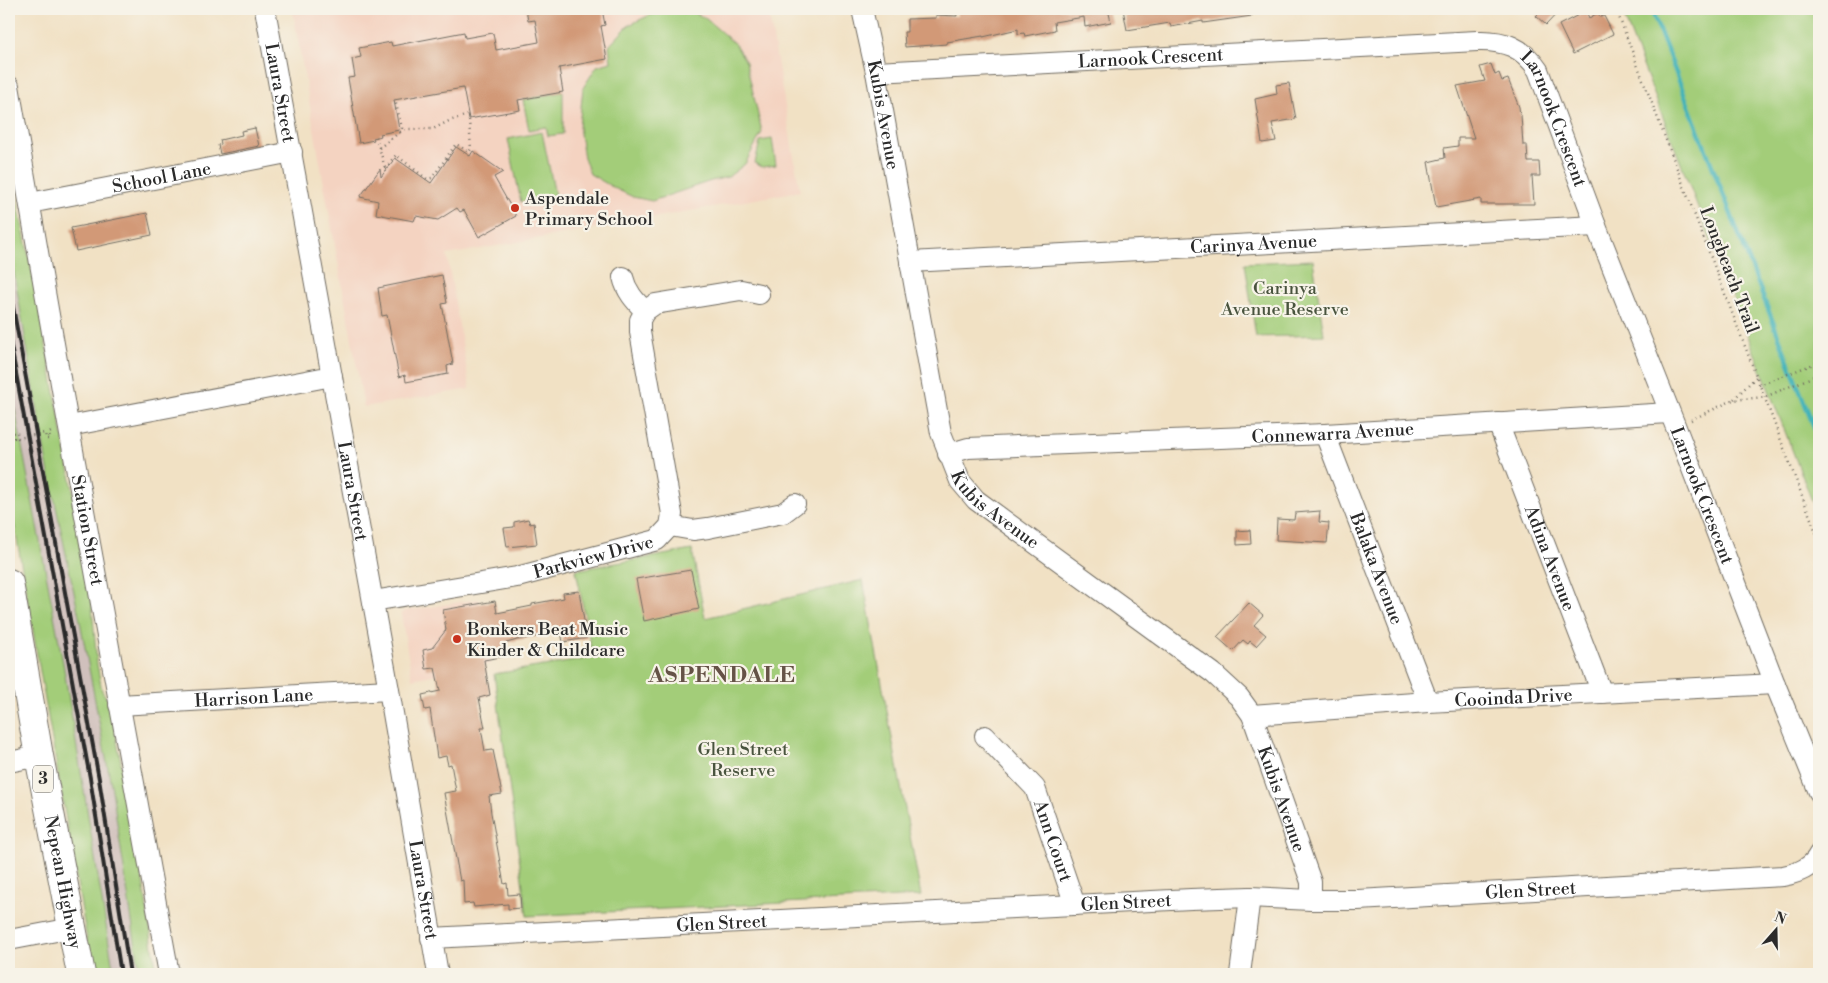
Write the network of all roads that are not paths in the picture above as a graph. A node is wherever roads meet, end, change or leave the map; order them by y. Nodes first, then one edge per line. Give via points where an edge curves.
1 (265, 9) edge
2 (862, 9) edge
3 (876, 72) junction
4 (9, 86) edge
5 (292, 152) junction
6 (30, 203) junction
7 (1596, 226) junction
8 (910, 262) junction
9 (623, 277) dead end
10 (759, 294) dead end
11 (645, 311) junction
12 (332, 376) junction
13 (1669, 413) junction
14 (68, 422) junction
15 (1498, 423) junction
16 (1325, 434) junction
17 (997, 448) junction
18 (948, 454) junction
19 (957, 475) junction
20 (795, 504) dead end
21 (670, 526) junction
22 (9, 582) edge
23 (373, 602) junction
24 (1775, 684) junction
25 (389, 690) junction
26 (1602, 693) junction
27 (1428, 702) junction
28 (119, 705) junction
29 (1252, 715) junction
30 (985, 736) dead end
31 (39, 756) junction
32 (9, 762) edge
33 (1819, 792) edge
34 (1818, 857) edge
35 (1250, 897) junction
36 (1311, 900) junction
37 (1075, 905) junction
38 (72, 928) junction
39 (431, 938) junction
40 (9, 940) edge
41 (81, 974) edge
42 (168, 974) edge
43 (438, 974) edge
44 (1240, 974) edge

1 - 5 street, Laura Street
2 - 3 street, Kubis Avenue
3 - 7 street, Larnook Crescent via 1501,42 1530,58 1538,70
3 - 8 street, Kubis Avenue
4 - 6 street, Station Street
5 - 6 street, School Lane
5 - 12 street, Laura Street
6 - 14 street, Station Street
7 - 8 street, Carinya Avenue
7 - 13 street, Larnook Crescent
8 - 18 street, Kubis Avenue via 940,433
9 - 11 street via 634,299
10 - 11 street via 741,290 655,304
11 - 21 street, Parkview Drive via 640,320 640,332 672,514
12 - 14 street
12 - 23 street, Laura Street
13 - 15 street, Connewarra Avenue
13 - 24 street, Larnook Crescent
14 - 28 street, Station Street
15 - 16 street, Connewarra Avenue
15 - 26 street, Adina Avenue
16 - 17 street, Connewarra Avenue
16 - 27 street, Balaka Avenue
17 - 18 street, Connewarra Avenue via 968,448
17 - 19 street, Connewarra Avenue via 974,458
18 - 19 street, Kubis Avenue
19 - 29 street, Kubis Avenue via 976,500 1213,673 1239,697
20 - 21 street via 783,513 708,528 693,530
21 - 23 street, Parkview Drive via 657,540 525,575
22 - 31 highway, Nepean Highway / 3
23 - 25 street, Laura Street
24 - 26 street, Cooinda Drive
24 - 33 street, Larnook Crescent
25 - 28 street, Harrison Lane
25 - 39 street, Laura Street
26 - 27 street, Cooinda Drive
27 - 29 street, Cooinda Drive
28 - 42 street, Station Street
29 - 36 street, Kubis Avenue via 1311,882
30 - 37 street, Ann Court via 1035,788
31 - 32 street
31 - 38 highway, Nepean Highway / 3
34 - 36 street, Glen Street via 1801,872 1783,876 1409,898
35 - 36 street, Glen Street
35 - 37 street, Glen Street
35 - 44 street
37 - 39 street, Glen Street
38 - 40 street
38 - 41 highway, Nepean Highway / 3
39 - 43 street, Laura Street

